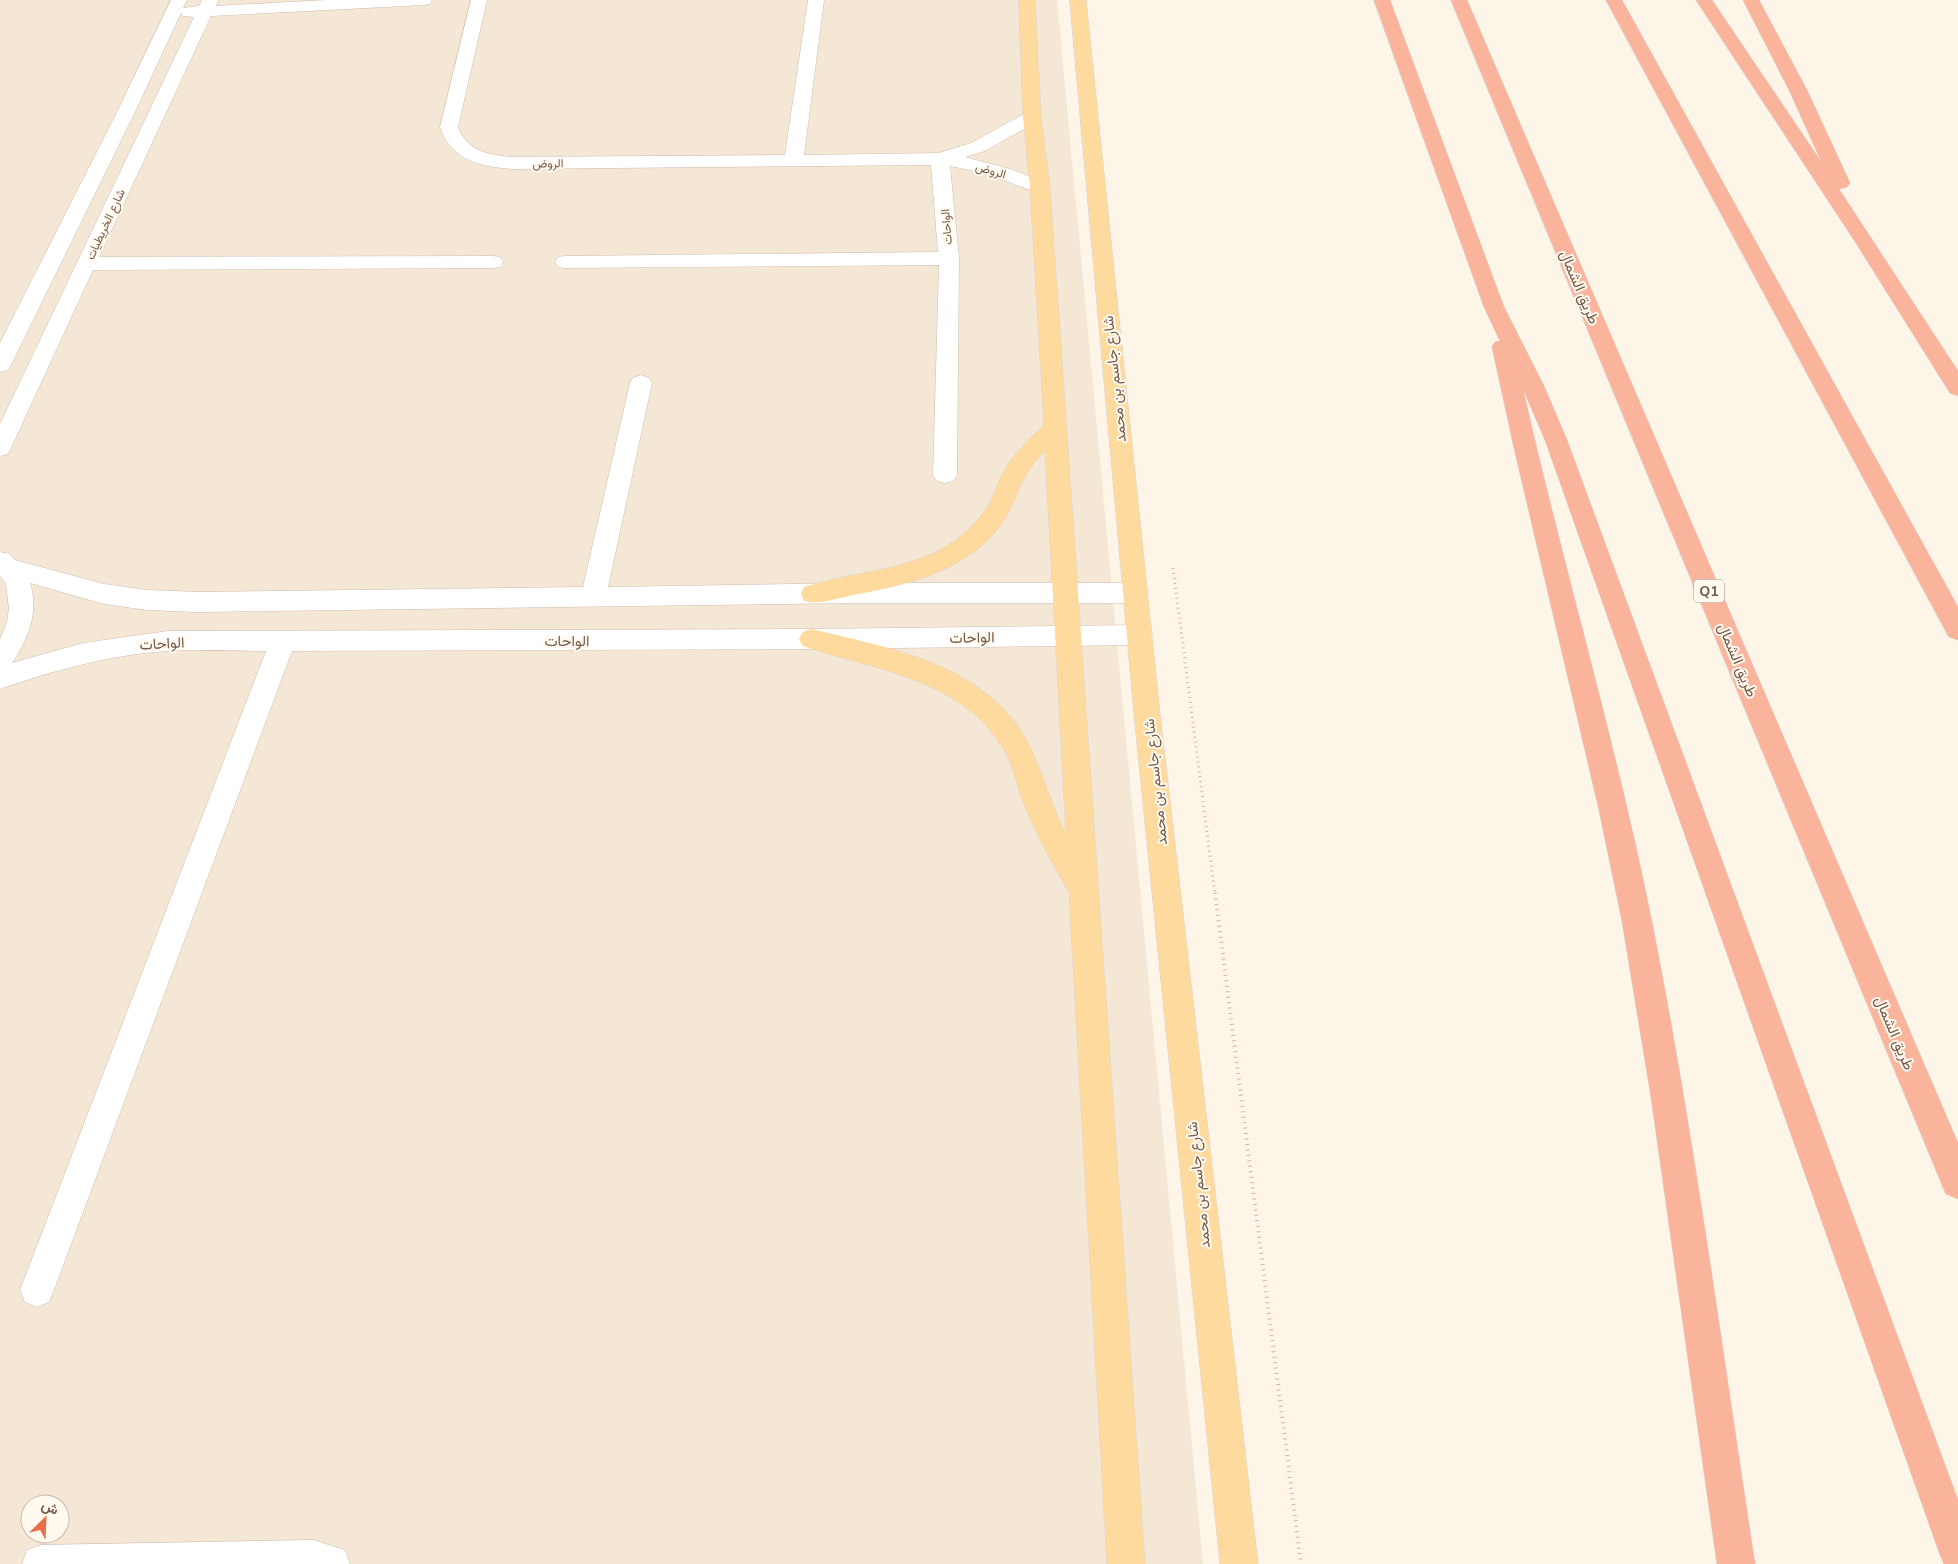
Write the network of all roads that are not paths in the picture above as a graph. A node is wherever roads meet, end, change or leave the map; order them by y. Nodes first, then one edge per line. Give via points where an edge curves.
1 (424, 0) edge
2 (478, 0) edge
3 (816, 0) edge
4 (1027, 0) edge
5 (1078, 0) edge
6 (1382, 0) edge
7 (1459, 0) edge
8 (1614, 0) edge
9 (1704, 0) edge
10 (1751, 0) edge
11 (176, 6) edge
12 (207, 6) edge
13 (1032, 117) junction
14 (940, 159) junction
15 (794, 161) junction
16 (1040, 187) junction
17 (1864, 240) junction
18 (949, 258) junction
19 (493, 262) dead end
20 (565, 262) dead end
21 (86, 264) junction
22 (1494, 307) junction
23 (0, 365) edge
24 (641, 383) dead end
25 (1958, 388) edge
26 (1054, 429) junction
27 (0, 448) edge
28 (945, 475) dead end
29 (5, 564) edge
30 (1066, 593) junction
31 (1135, 593) junction
32 (812, 594) junction
33 (593, 598) junction
34 (1958, 630) edge
35 (1140, 635) junction
36 (1068, 636) junction
37 (812, 640) junction
38 (284, 641) junction
39 (0, 659) edge
40 (0, 678) edge
41 (1084, 890) junction
42 (1958, 1182) edge
43 (37, 1290) dead end
44 (1958, 1552) edge
45 (41, 1564) edge
46 (331, 1564) edge
47 (1126, 1564) edge
48 (1239, 1564) edge
49 (1736, 1564) edge

1 - 12 street
2 - 15 street, الروض via 449,127 457,145 466,152 495,162 512,163
3 - 15 street
4 - 13 main road
5 - 31 main road, شارع جاسم بن محمد
6 - 22 highway
7 - 42 highway, طريق الشمال / Q1
8 - 34 highway
9 - 17 highway
10 - 17 highway via 1818,130
11 - 12 street
11 - 23 street
12 - 21 street, شارع الخريطيات
13 - 14 street, الروض via 978,147
13 - 16 main road
14 - 15 street, الروض
14 - 16 street, الروض via 988,168
14 - 18 street, الواحات
16 - 26 main road
17 - 25 highway
18 - 20 street
18 - 28 street, الواحات
19 - 21 street
21 - 27 street, شارع الخريطيات
22 - 44 highway via 1556,440
22 - 49 highway via 1637,921 1667,1096
24 - 33 street
26 - 30 main road
26 - 32 main road via 1026,457 989,524 957,551 914,571
29 - 33 street via 104,594 148,600
29 - 39 street via 19,582 23,597 16,634
30 - 31 street
30 - 32 street
30 - 36 main road
31 - 35 main road, شارع جاسم بن محمد
32 - 33 street
35 - 36 street, الواحات
35 - 48 main road, شارع جاسم بن محمد
36 - 37 street, الواحات
36 - 41 main road
37 - 38 street, الواحات
37 - 41 main road via 924,669 981,703 1000,722 1015,745 1049,830
38 - 40 street, الواحات via 130,644 58,659
38 - 43 street
41 - 47 main road
45 - 46 street via 313,1559

